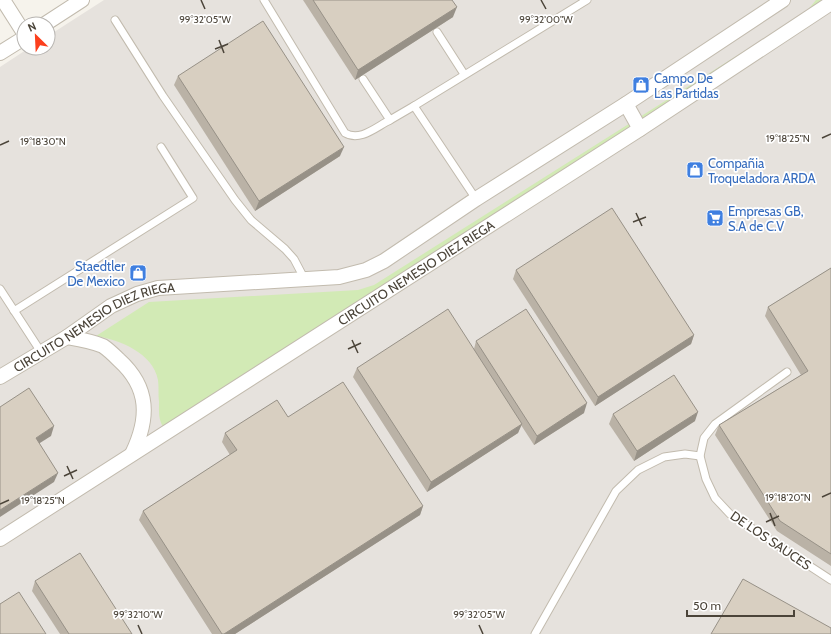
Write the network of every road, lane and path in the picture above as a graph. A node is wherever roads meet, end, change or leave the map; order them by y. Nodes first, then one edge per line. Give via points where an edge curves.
1 (3, 0) edge
2 (82, 0) edge
3 (264, 0) edge
4 (586, 0) edge
5 (783, 0) edge
6 (831, 3) edge
7 (56, 17) edge
8 (16, 20) edge
9 (115, 20) dead end
10 (437, 32) dead end
11 (16, 43) edge
12 (0, 54) edge
13 (464, 74) junction
14 (363, 79) edge
15 (626, 104) junction
16 (414, 106) junction
17 (390, 120) junction
18 (640, 129) junction
19 (161, 147) dead end
20 (476, 198) junction
21 (304, 278) junction
22 (0, 288) edge
23 (14, 311) junction
24 (67, 337) junction
25 (41, 352) junction
26 (788, 372) dead end
27 (2, 373) edge
28 (131, 455) junction
29 (700, 456) junction
30 (0, 539) edge
31 (831, 580) edge
32 (535, 634) edge

1 - 8 street
2 - 7 street
3 - 17 lane via 345,133 352,137 361,136
4 - 13 lane
5 - 15 street, CIRCUITO NEMESIO DIEZ RIEGA
6 - 18 street, CIRCUITO NEMESIO DIEZ RIEGA
9 - 21 lane via 163,96 235,200 251,220 285,249
10 - 13 lane
11 - 12 street
13 - 16 lane
14 - 17 lane
15 - 18 street
15 - 20 street, CIRCUITO NEMESIO DIEZ RIEGA
16 - 17 lane
16 - 20 lane
18 - 28 street, CIRCUITO NEMESIO DIEZ RIEGA
19 - 23 lane via 193,198
20 - 21 street, CIRCUITO NEMESIO DIEZ RIEGA via 384,261 366,270 339,277
21 - 24 street, CIRCUITO NEMESIO DIEZ RIEGA via 158,288 111,306
22 - 23 lane
23 - 25 lane
24 - 25 street, CIRCUITO NEMESIO DIEZ RIEGA
24 - 28 street via 103,347 127,366 136,378 144,406 140,437
25 - 27 street, CIRCUITO NEMESIO DIEZ RIEGA
26 - 29 lane, DE LOS SAUCES via 715,424 704,438
28 - 30 street, CIRCUITO NEMESIO DIEZ RIEGA
29 - 31 lane, DE LOS SAUCES via 714,498 730,514
29 - 32 lane via 685,454 664,457 638,470 616,491

